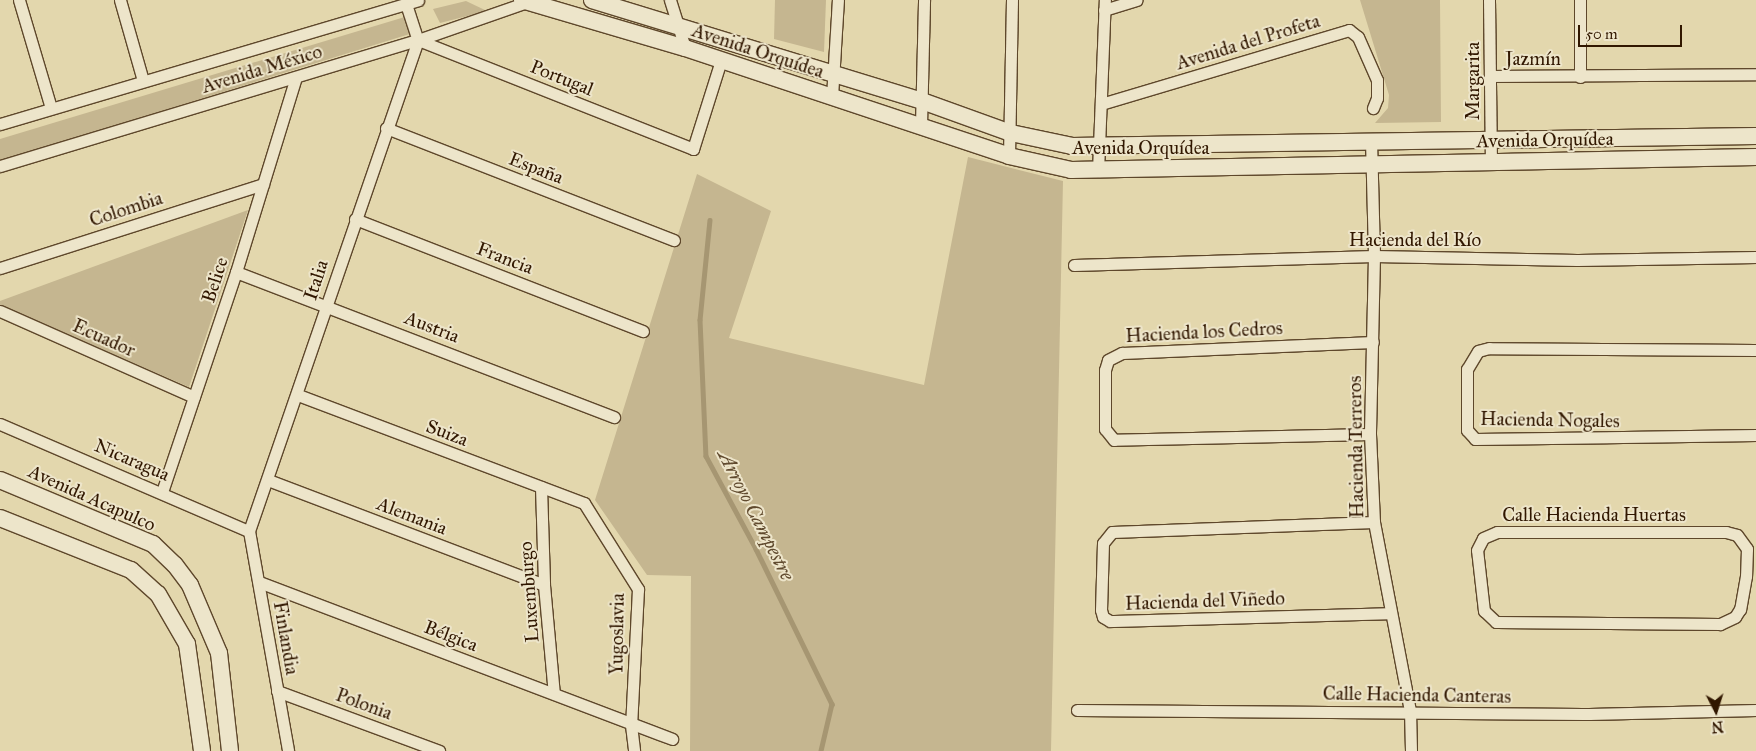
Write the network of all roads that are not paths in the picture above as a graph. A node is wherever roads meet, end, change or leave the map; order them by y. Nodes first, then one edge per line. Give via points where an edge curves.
1 (19, 0) edge
2 (120, 0) edge
3 (418, 0) edge
4 (527, 0) edge
5 (592, 0) edge
6 (670, 0) edge
7 (838, 0) edge
8 (924, 0) edge
9 (1012, 0) edge
10 (1137, 0) edge
11 (1489, 0) edge
12 (1580, 0) edge
13 (406, 4) junction
14 (1104, 5) edge
15 (680, 26) junction
16 (418, 40) junction
17 (686, 48) junction
18 (721, 60) junction
19 (834, 74) junction
20 (1756, 74) edge
21 (1490, 76) junction
22 (296, 77) junction
23 (1580, 77) junction
24 (143, 80) junction
25 (832, 97) junction
26 (922, 101) junction
27 (1101, 104) junction
28 (51, 108) junction
29 (1373, 108) dead end
30 (0, 124) edge
31 (921, 125) junction
32 (386, 128) junction
33 (1011, 133) junction
34 (1756, 136) edge
35 (1491, 138) junction
36 (1371, 140) junction
37 (1100, 146) junction
38 (1009, 156) junction
39 (1756, 157) edge
40 (1491, 161) junction
41 (1373, 164) junction
42 (0, 166) edge
43 (1098, 172) junction
44 (263, 184) junction
45 (355, 218) junction
46 (674, 240) dead end
47 (1374, 256) junction
48 (1756, 257) edge
49 (1074, 265) dead end
50 (0, 268) edge
51 (236, 272) junction
52 (326, 305) junction
53 (0, 312) edge
54 (643, 330) dead end
55 (1373, 342) junction
56 (1756, 350) edge
57 (298, 395) junction
58 (194, 396) junction
59 (614, 417) dead end
60 (0, 424) edge
61 (1370, 434) junction
62 (1756, 435) edge
63 (0, 480) edge
64 (268, 480) junction
65 (541, 487) junction
66 (162, 492) junction
67 (584, 504) joint
68 (0, 518) edge
69 (1374, 522) junction
70 (249, 532) junction
71 (1751, 576) edge
72 (259, 582) junction
73 (544, 585) junction
74 (1392, 613) junction
75 (277, 691) junction
76 (554, 694) junction
77 (1077, 710) dead end
78 (1410, 710) junction
79 (1756, 710) edge
80 (631, 724) junction
81 (672, 739) dead end
82 (202, 751) edge
83 (230, 751) edge
84 (288, 751) edge
85 (439, 751) edge
86 (634, 751) edge
87 (1412, 751) edge

1 - 28 street
2 - 24 street
3 - 13 street, Avenida México
4 - 16 street, Avenida México
4 - 17 street, Avenida Orquídea
5 - 15 street, Avenida Orquídea
6 - 15 street
7 - 19 street
8 - 26 street
9 - 33 street
10 - 14 street
11 - 21 street, Margarita
12 - 23 street
13 - 16 street
13 - 24 street, Avenida México
14 - 27 street
15 - 17 street
15 - 19 street, Avenida Orquídea
16 - 18 street, Portugal via 693,149
16 - 22 street, Avenida México
16 - 32 street, Italia
17 - 18 street, Avenida Orquídea
18 - 25 street, Avenida Orquídea
19 - 25 street
19 - 26 street, Avenida Orquídea
20 - 23 street, Jazmín
21 - 23 street, Jazmín
21 - 35 street, Margarita
22 - 42 street, Avenida México
22 - 44 street, Belice
24 - 28 street, Avenida México
25 - 31 street, Avenida Orquídea
26 - 31 street
26 - 33 street, Avenida Orquídea
27 - 29 street, Avenida del Profeta via 1349,30 1358,37 1377,80 1377,98
27 - 37 street
28 - 30 street, Avenida México
31 - 38 street, Avenida Orquídea
32 - 45 street, Italia
32 - 46 street, España
33 - 37 street, Avenida Orquídea via 1072,146
33 - 38 street
34 - 35 street, Avenida Orquídea
35 - 36 street, Avenida Orquídea
35 - 40 street, Margarita
36 - 37 street, Avenida Orquídea
36 - 41 street, Hacienda Terreros
37 - 43 street
38 - 43 street, Avenida Orquídea via 1050,167
39 - 40 street, Avenida Orquídea
40 - 41 street, Avenida Orquídea
41 - 43 street, Avenida Orquídea
41 - 47 street, Hacienda Terreros
44 - 50 street, Colombia
44 - 51 street, Belice
45 - 52 street, Italia
45 - 54 street, Francia
47 - 48 street, Hacienda del Río via 1577,260
47 - 49 street, Hacienda del Río
47 - 55 street, Hacienda Terreros
51 - 52 street, Austria
51 - 58 street, Belice
52 - 57 street, Italia
52 - 59 street, Austria
53 - 58 street, Ecuador
55 - 61 street, Hacienda Terreros
55 - 61 street, Hacienda los Cedros via 1122,353 1108,360 1104,370 1105,429 1114,440
56 - 62 street, Hacienda Nogales via 1489,348 1478,351 1467,369 1467,430 1475,439
57 - 64 street, Italia
57 - 65 street, Suiza
58 - 66 street, Belice
60 - 66 street, Nicaragua
61 - 69 street, Hacienda Terreros
63 - 83 street, Avenida Acapulco via 153,544 175,565 190,585 219,653
64 - 70 street, Italia
64 - 73 street, Alemania
65 - 67 street, Suiza
65 - 73 street, Luxemburgo
66 - 70 street, Nicaragua
67 - 80 street, Yugoslavia via 638,589
68 - 82 street via 131,570 158,594 187,644
69 - 74 street, Hacienda Terreros
69 - 74 street, Hacienda del Viñedo via 1112,532 1103,543 1101,610 1103,617 1110,621
70 - 72 street, Finlandia
71 - 71 street, Calle Hacienda Huertas via 1735,617 1720,624 1506,623 1496,622 1484,611 1477,550 1483,538 1497,532 1726,532 1743,542 1747,549
72 - 75 street, Finlandia
72 - 76 street, Bélgica
73 - 76 street, Luxemburgo
74 - 78 street, Hacienda Terreros
75 - 84 street, Finlandia
75 - 85 street, Polonia
76 - 80 street, Bélgica
77 - 78 street, Calle Hacienda Canteras
78 - 79 street, Calle Hacienda Canteras via 1589,714
78 - 87 street, Hacienda Terreros
80 - 81 street, Bélgica
80 - 86 street, Yugoslavia

